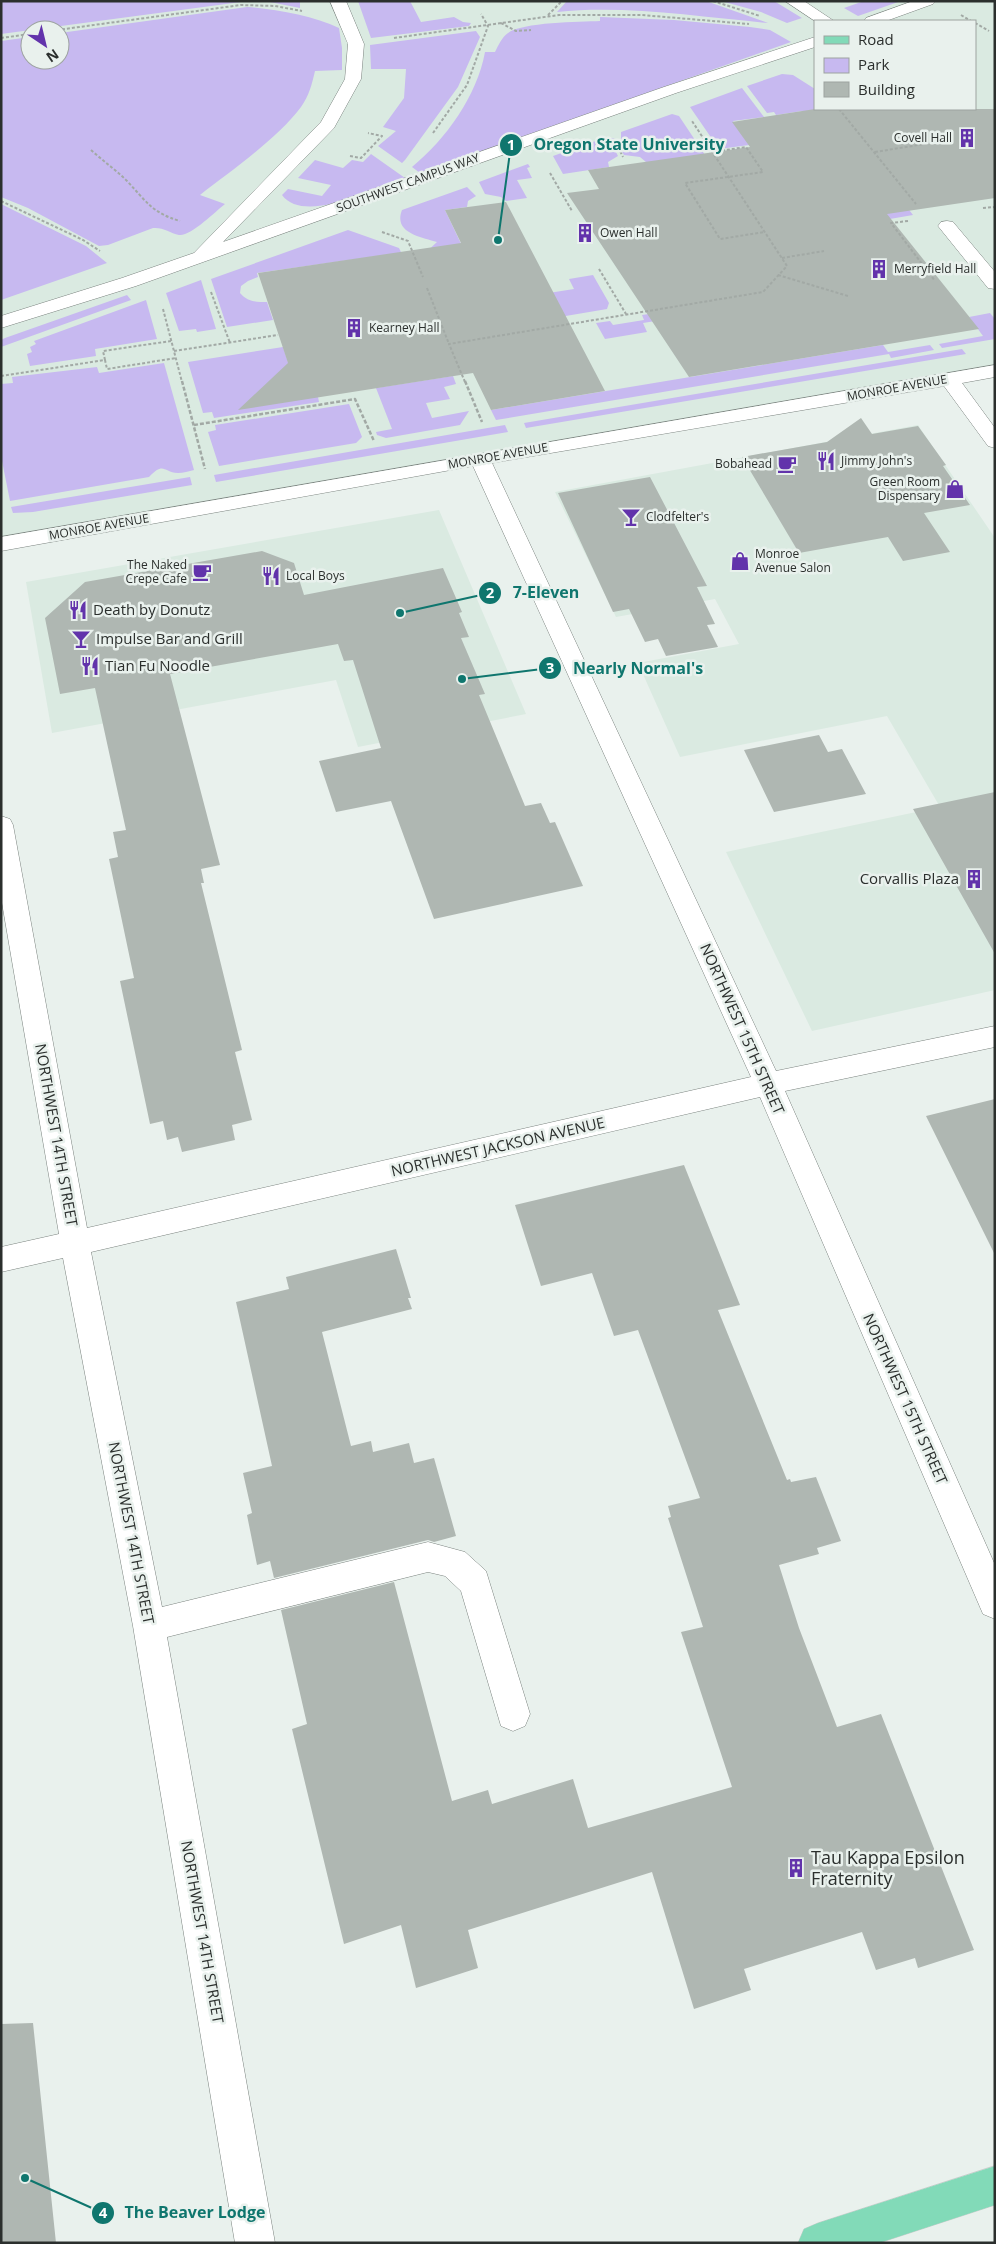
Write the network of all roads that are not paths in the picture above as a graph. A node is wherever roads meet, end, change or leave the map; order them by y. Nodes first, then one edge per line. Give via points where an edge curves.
1 (338, 1) edge
2 (792, 1) edge
3 (928, 1) edge
4 (824, 20) edge
5 (875, 20) edge
6 (814, 42) edge
7 (947, 226) road end
8 (198, 257) junction
9 (995, 284) edge
10 (1, 322) edge
11 (995, 371) edge
12 (949, 379) junction
13 (995, 442) edge
14 (480, 459) junction
15 (1, 544) edge
16 (1, 825) edge
17 (995, 1036) edge
18 (768, 1084) junction
19 (75, 1244) junction
20 (1, 1260) edge
21 (995, 1603) edge
22 (149, 1626) junction
23 (513, 1714) dead end
24 (995, 2185) edge
25 (255, 2243) edge
26 (818, 2243) edge

1 - 8 street via 356,44 352,79 328,124
2 - 4 street
3 - 5 street
6 - 8 street, SOUTHWEST CAMPUS WAY
7 - 9 street
8 - 10 street, SOUTHWEST CAMPUS WAY
11 - 12 street, MONROE AVENUE
12 - 13 street
12 - 14 street, MONROE AVENUE
14 - 15 street, MONROE AVENUE
14 - 18 street, NORTHWEST 15TH STREET
16 - 19 street, NORTHWEST 14TH STREET
17 - 18 street, NORTHWEST JACKSON AVENUE
18 - 19 street, NORTHWEST JACKSON AVENUE
18 - 21 street, NORTHWEST 15TH STREET
19 - 20 street, NORTHWEST JACKSON AVENUE
19 - 22 street, NORTHWEST 14TH STREET
22 - 23 street via 428,1557 454,1563 475,1582
22 - 25 street, NORTHWEST 14TH STREET
24 - 26 main road

